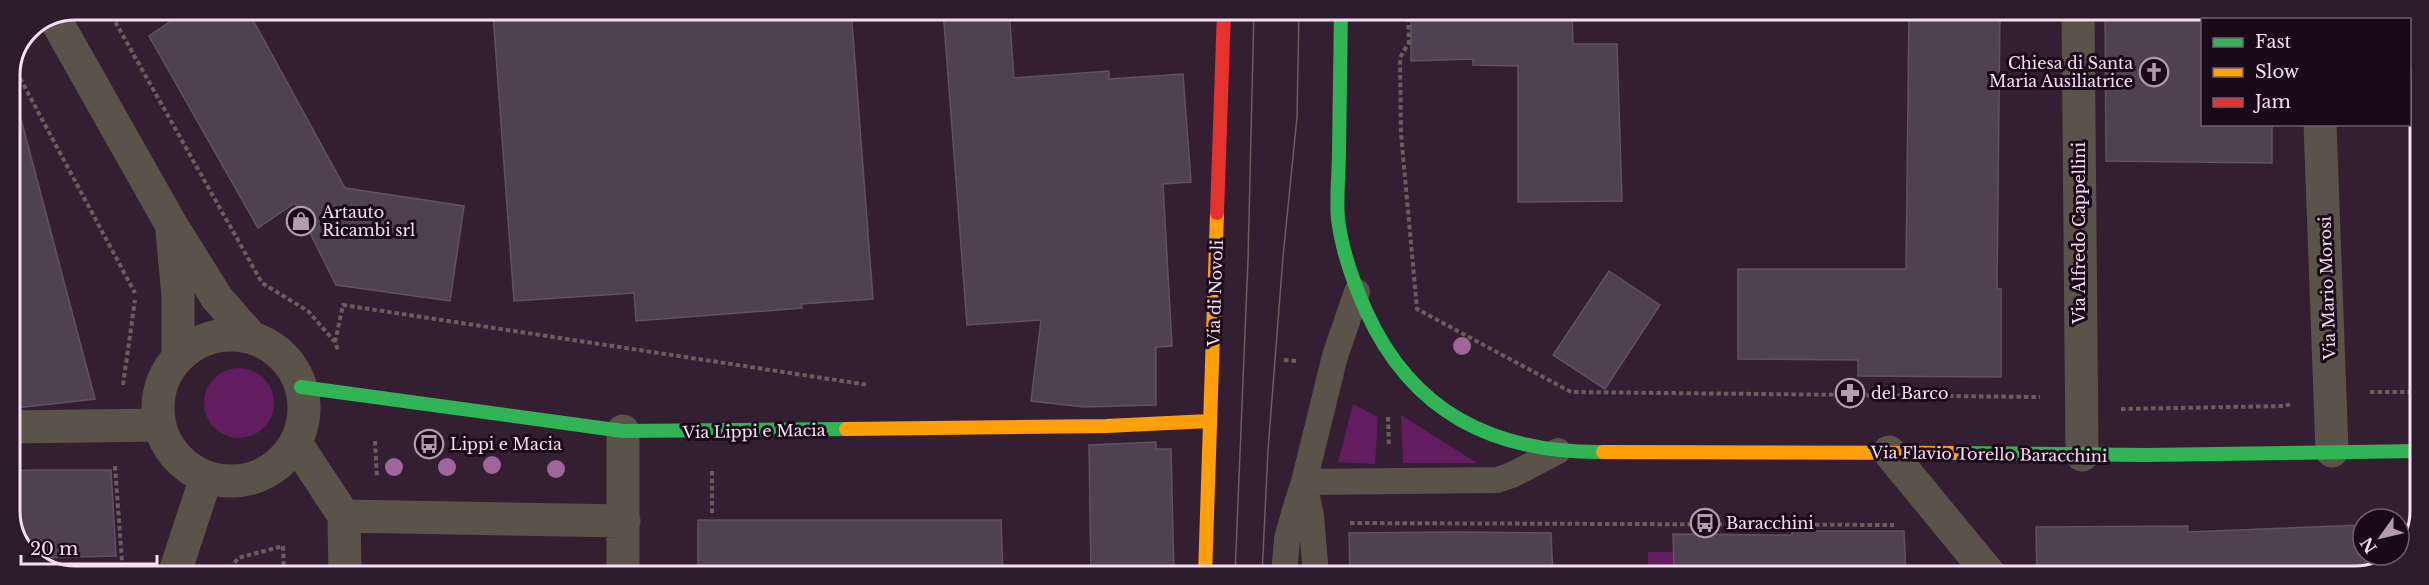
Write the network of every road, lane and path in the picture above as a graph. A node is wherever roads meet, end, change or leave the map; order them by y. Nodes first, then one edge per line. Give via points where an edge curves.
1 (114, 20) edge
2 (1224, 20) edge
3 (1341, 20) edge
4 (1408, 20) edge
5 (2078, 20) edge
6 (57, 23) edge
7 (20, 77) edge
8 (2320, 126) edge
9 (172, 226) junction
10 (1357, 292) junction
11 (251, 337) junction
12 (335, 342) junction
13 (339, 352) dead end
14 (178, 357) junction
15 (870, 385) dead end
16 (301, 387) junction
17 (114, 391) dead end
18 (2331, 392) junction
19 (2410, 392) edge
20 (2080, 398) junction
21 (1388, 412) dead end
22 (1209, 421) junction
23 (159, 425) junction
24 (20, 427) edge
25 (623, 431) junction
26 (375, 441) dead end
27 (296, 443) junction
28 (1558, 451) junction
29 (2332, 451) junction
30 (2410, 451) edge
31 (1889, 452) junction
32 (1389, 454) dead end
33 (2082, 455) junction
34 (115, 465) dead end
35 (711, 468) dead end
36 (206, 478) junction
37 (1304, 482) junction
38 (378, 485) dead end
39 (712, 513) dead end
40 (344, 516) junction
41 (624, 521) junction
42 (1346, 524) dead end
43 (1905, 525) dead end
44 (122, 566) edge
45 (177, 566) edge
46 (232, 566) edge
47 (284, 566) edge
48 (345, 566) edge
49 (623, 566) edge
50 (1205, 566) edge
51 (1285, 566) edge
52 (1315, 566) edge
53 (1983, 566) edge

1 - 12 path via 262,283 308,311
2 - 22 street, Via di Novoli
3 - 10 street via 1338,218
4 - 20 path via 1409,42 1400,58 1401,134 1417,309 1571,392
5 - 20 street, Via Alfredo Cappellini
6 - 9 street
7 - 17 path via 135,294 123,385
8 - 18 street, Via Mario Morosi
9 - 11 street via 217,298
9 - 14 street
10 - 28 street, Via Flavio Torello Baracchini via 1389,355 1437,405 1491,435
10 - 37 lane via 1335,356
11 - 14 street via 218,336 198,342
11 - 16 street via 282,353
12 - 13 path
12 - 15 path via 343,305
14 - 23 street via 161,386
16 - 25 street, Via Lippi e Macia
16 - 27 street via 304,416
18 - 19 path
18 - 20 path via 2319,391 2285,406 2115,409 2102,397
18 - 29 street, Via Mario Morosi
20 - 33 street, Via Alfredo Cappellini
21 - 32 path
22 - 25 street, Via Lippi e Macia via 1106,426
22 - 50 street, Via di Novoli
23 - 24 street
23 - 36 street via 176,458
25 - 41 street
26 - 38 path
27 - 36 street via 272,470 259,477 243,482
27 - 40 street
28 - 31 street, Via Flavio Torello Baracchini
28 - 37 lane, Via Flavio Torello Baracchini via 1497,480
29 - 30 street, Via Flavio Torello Baracchini
29 - 33 street, Via Flavio Torello Baracchini
31 - 33 street, Via Flavio Torello Baracchini
31 - 53 street
34 - 44 path
35 - 39 path
36 - 45 street
37 - 51 lane via 1287,539
37 - 52 lane
40 - 41 street
40 - 48 street
41 - 49 street
42 - 43 path
46 - 47 path via 238,558 283,546

